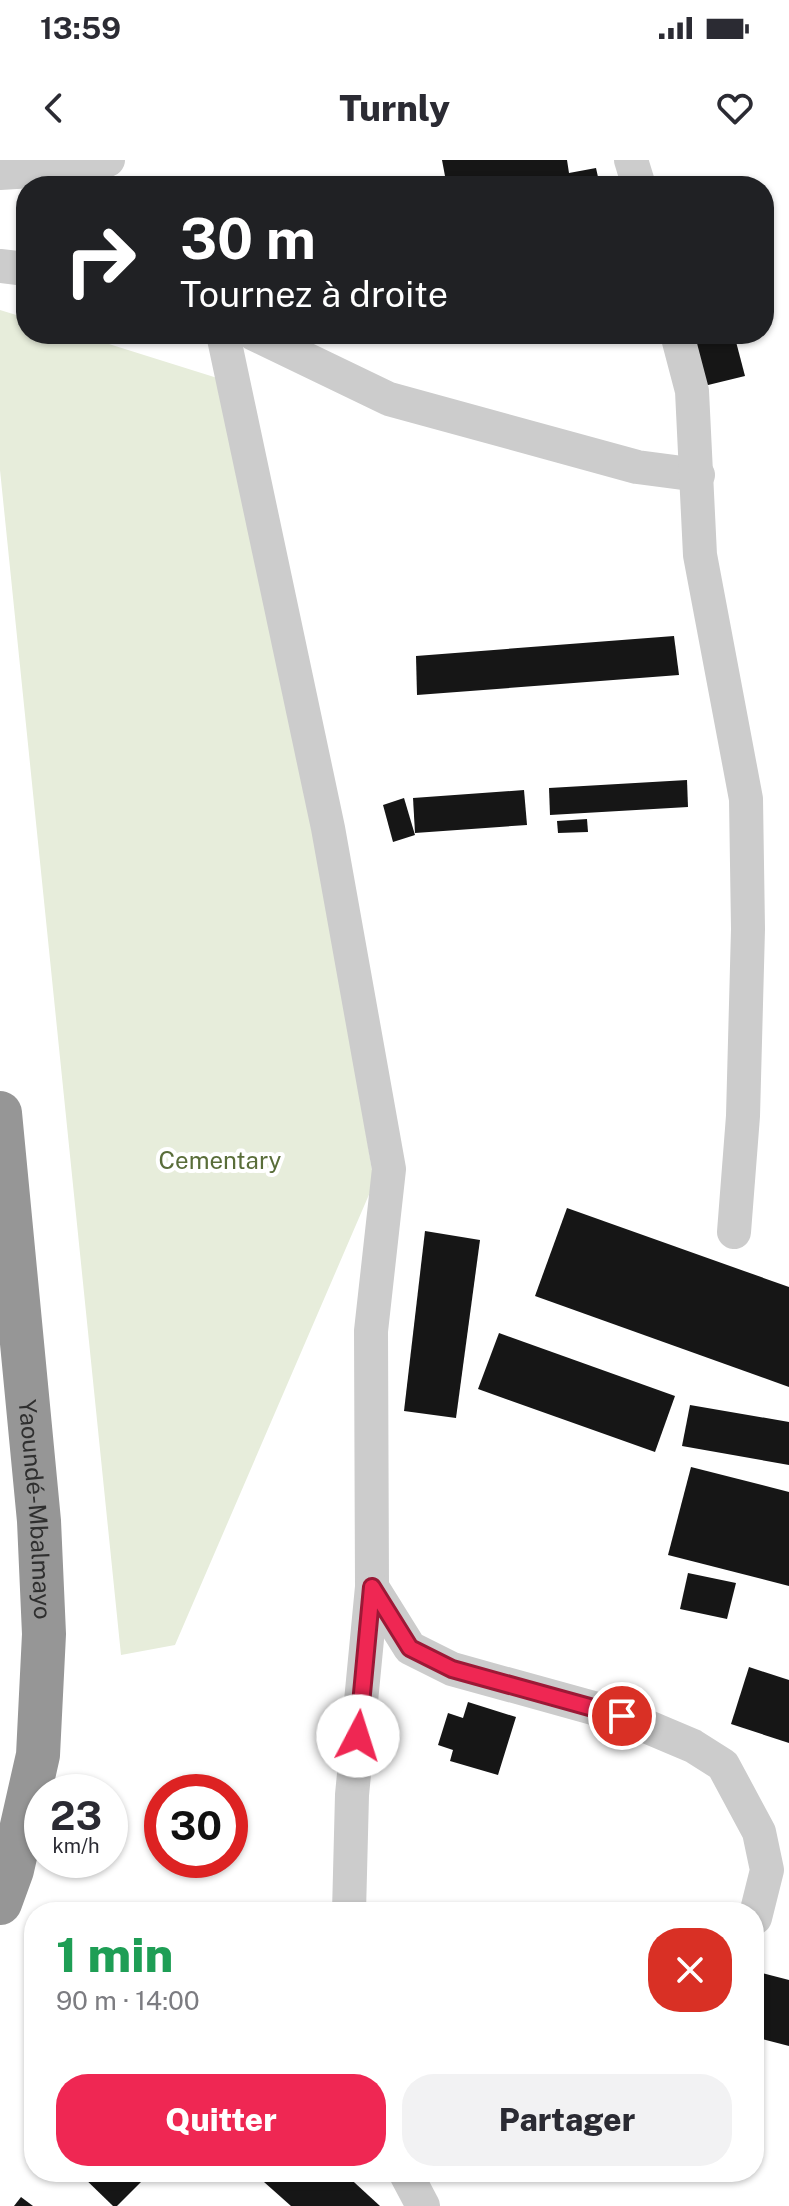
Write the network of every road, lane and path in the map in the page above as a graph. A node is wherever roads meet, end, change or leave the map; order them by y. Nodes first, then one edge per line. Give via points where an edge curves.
1 (108, 160) edge
2 (58, 164) edge
3 (0, 173) edge
4 (225, 344) edge
5 (275, 344) edge
6 (680, 344) edge
7 (698, 475) junction
8 (0, 1113) edge
9 (734, 1232) dead end
10 (372, 1587) junction
11 (349, 1902) edge
12 (759, 1902) edge
13 (0, 1903) edge
14 (410, 2182) edge
15 (423, 2206) edge

1 - 2 street
2 - 3 street
4 - 10 street via 328,828 389,1169 371,1331
5 - 7 street via 389,399 637,467
6 - 7 street via 692,391
7 - 9 street via 700,555 746,799 743,1116
8 - 13 highway, Yaoundé-Mbalmayo via 38,1506 44,1634 38,1755
10 - 11 street via 352,1795
10 - 12 street via 410,1648 452,1669 622,1716 723,1765 759,1832 767,1870
14 - 15 street

